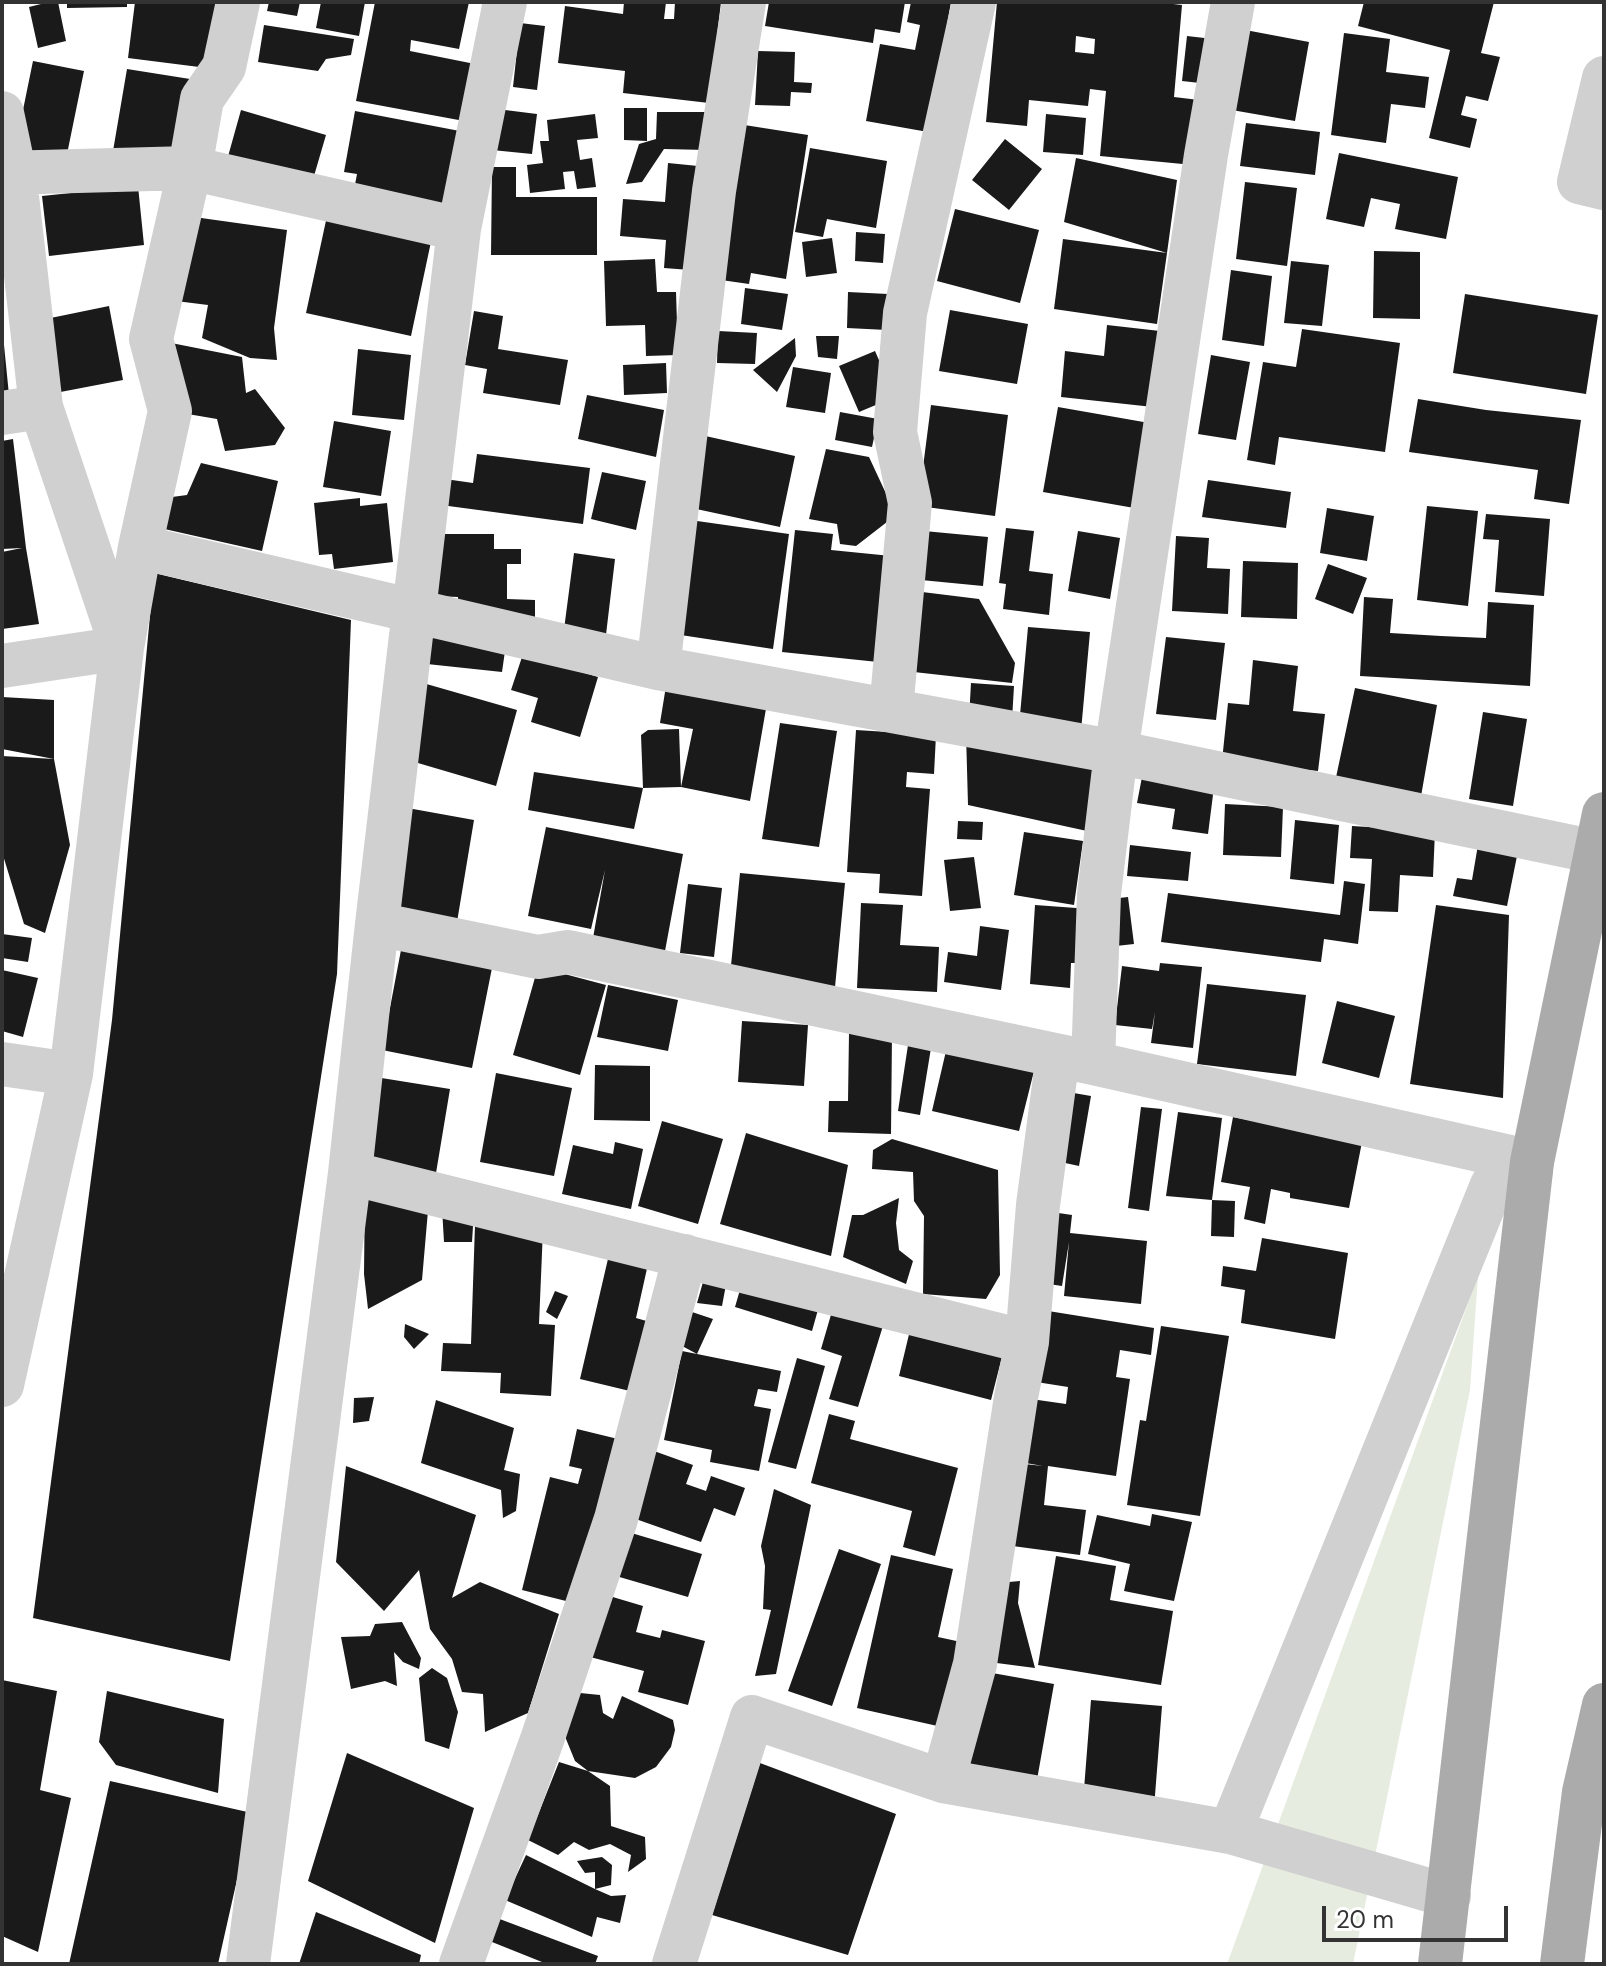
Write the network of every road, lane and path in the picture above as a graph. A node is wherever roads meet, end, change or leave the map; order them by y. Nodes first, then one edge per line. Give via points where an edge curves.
1 (238, 2) edge
2 (505, 2) edge
3 (744, 2) edge
4 (974, 2) edge
5 (1233, 2) edge
6 (1604, 78) edge
7 (2, 113) edge
8 (190, 168) junction
9 (8, 172) edge
10 (1604, 188) edge
11 (459, 229) junction
12 (21, 410) edge
13 (140, 547) junction
14 (415, 610) junction
15 (122, 648) junction
16 (2, 666) edge
17 (658, 668) junction
18 (891, 710) junction
19 (1116, 752) junction
20 (1600, 833) edge
21 (377, 924) junction
22 (1075, 1060) junction
23 (2, 1064) edge
24 (71, 1074) junction
25 (1532, 1166) junction
26 (350, 1173) junction
27 (685, 1256) junction
28 (1027, 1342) junction
29 (2, 1385) edge
30 (1604, 1705) edge
31 (943, 1781) junction
32 (1594, 1794) edge
33 (1230, 1832) junction
34 (1449, 1896) junction
35 (248, 1964) edge
36 (461, 1964) edge
37 (674, 1964) edge
38 (1440, 1964) edge
39 (1562, 1964) edge

1 - 8 street via 224,67 202,99
2 - 11 street
3 - 17 street via 714,191
4 - 18 street via 905,313 895,432 910,503
5 - 19 street
6 - 10 street via 1579,182
7 - 9 street
8 - 9 street
8 - 11 street
8 - 13 street via 151,339 170,411
9 - 12 street
11 - 14 street
12 - 15 street
13 - 14 street
13 - 15 street
14 - 17 street
14 - 21 street
15 - 16 street
15 - 24 street
17 - 18 street
18 - 19 street
19 - 20 street
19 - 22 street
20 - 25 main road
21 - 22 street via 538,957 568,952
21 - 26 street
22 - 25 street
22 - 28 street via 1038,1205
23 - 24 street
24 - 29 street
25 - 33 street via 1492,1185
25 - 34 main road
26 - 27 street
26 - 35 street
27 - 28 street
27 - 36 street via 616,1519
28 - 31 street via 975,1664
30 - 32 main road
31 - 33 street
31 - 37 street via 752,1717
32 - 39 main road
33 - 34 street
34 - 38 main road

